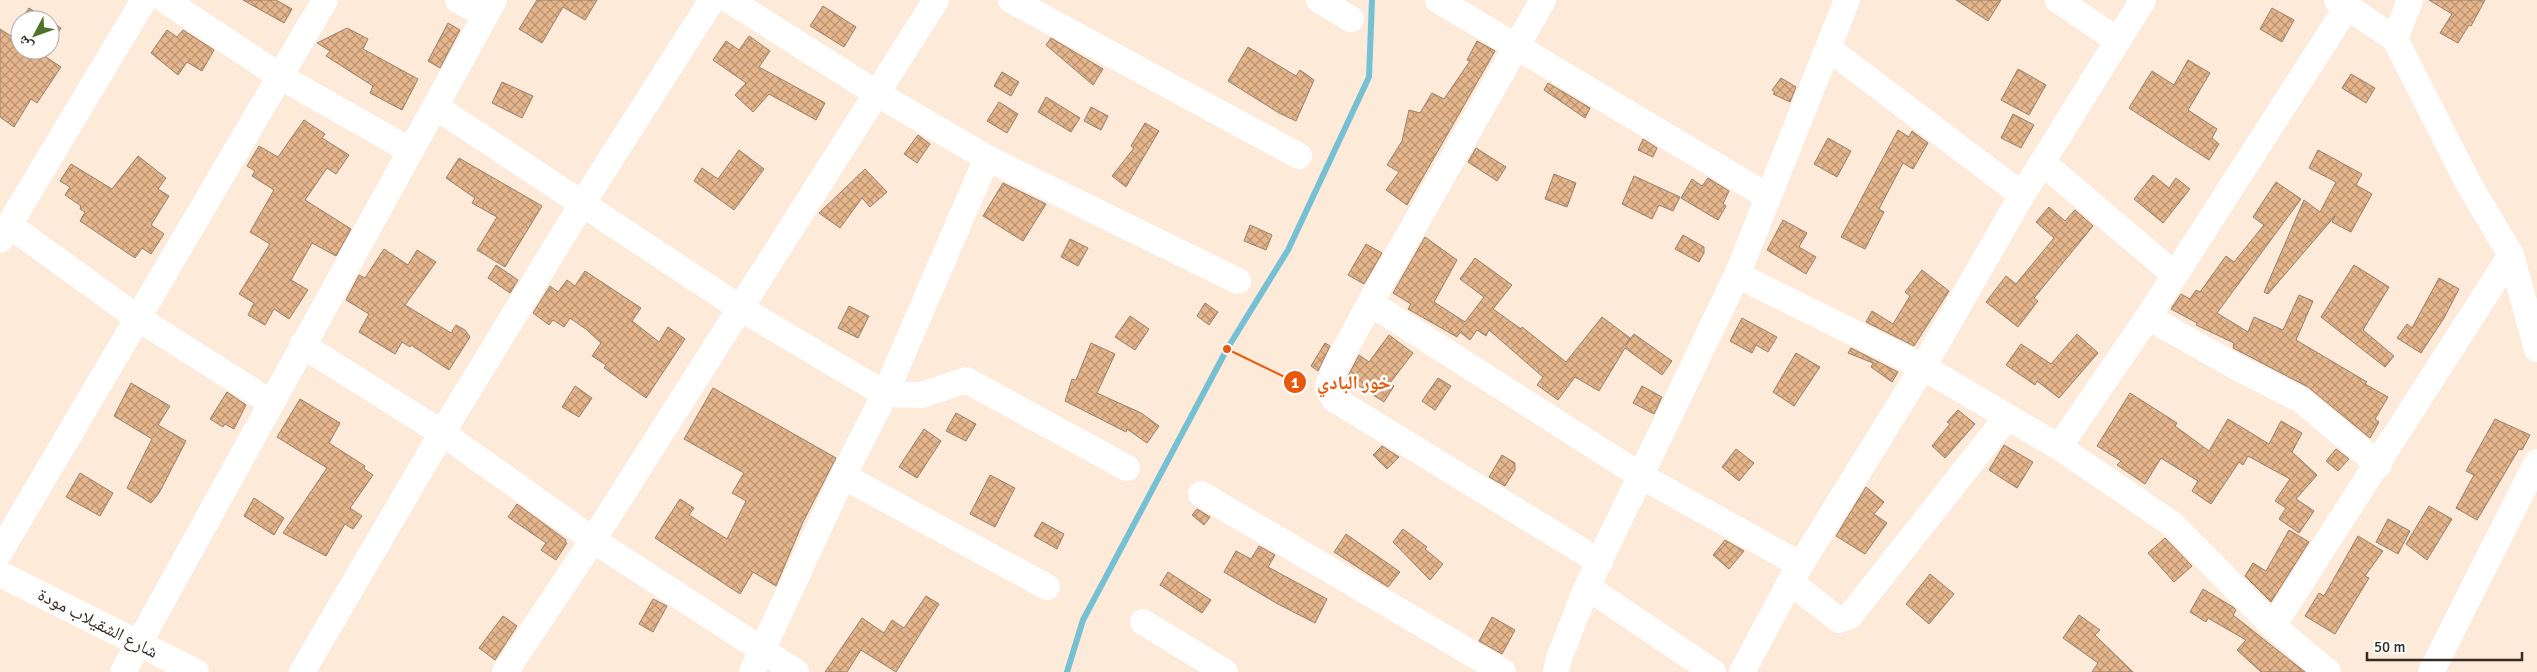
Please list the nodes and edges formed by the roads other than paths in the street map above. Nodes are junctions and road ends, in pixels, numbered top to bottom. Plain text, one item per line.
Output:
1 (144, 0) edge
2 (166, 0) edge
3 (325, 0) edge
4 (458, 0) edge
5 (712, 0) edge
6 (729, 0) edge
7 (936, 0) edge
8 (1011, 0) edge
9 (1319, 0) edge
10 (1438, 0) edge
11 (1543, 0) edge
12 (1848, 0) edge
13 (2058, 0) edge
14 (2143, 0) edge
15 (2410, 0) edge
16 (2342, 4) edge
17 (489, 8) edge
18 (1351, 19) dead end
19 (2395, 39) junction
20 (2117, 40) junction
21 (1515, 48) junction
22 (1829, 49) junction
23 (281, 76) junction
24 (876, 93) junction
25 (436, 107) junction
26 (411, 151) junction
27 (1299, 156) dead end
28 (987, 158) junction
29 (2043, 163) junction
30 (2022, 195) junction
31 (1767, 196) junction
32 (582, 204) junction
33 (5, 233) edge
34 (2511, 255) junction
35 (2175, 274) junction
36 (1736, 275) junction
37 (1238, 281) dead end
38 (1370, 303) junction
39 (740, 308) junction
40 (2148, 317) junction
41 (139, 319) junction
42 (302, 345) junction
43 (2537, 349) edge
44 (1923, 367) junction
45 (885, 394) junction
46 (270, 402) junction
47 (2007, 417) junction
48 (442, 433) junction
49 (2059, 447) junction
50 (2537, 462) edge
51 (2378, 465) junction
52 (1127, 468) dead end
53 (843, 476) junction
54 (1641, 476) junction
55 (1201, 494) dead end
56 (593, 540) junction
57 (0, 552) edge
58 (1600, 562) junction
59 (0, 574) edge
60 (1796, 574) junction
61 (1047, 587) dead end
62 (1587, 587) junction
63 (1143, 622) dead end
64 (2273, 626) junction
65 (138, 642) junction
66 (757, 661) edge
67 (123, 672) edge
68 (196, 672) edge
69 (302, 672) edge
70 (505, 672) edge
71 (796, 672) edge
72 (1225, 672) edge
73 (1503, 672) edge
74 (1556, 672) edge
75 (1713, 672) edge
76 (1742, 672) edge
77 (2328, 672) edge
78 (2431, 672) edge

1 - 33 street
2 - 23 street
3 - 23 street
4 - 17 street
5 - 32 street
6 - 24 street
7 - 24 street
8 - 27 street
9 - 18 street
10 - 21 street
11 - 21 street
12 - 22 street
13 - 20 street
14 - 20 street
15 - 19 street
16 - 19 street
16 - 35 street
17 - 25 street
19 - 34 street
20 - 29 street
21 - 31 street
21 - 38 street
22 - 30 street
22 - 31 street
23 - 26 street
23 - 41 street
24 - 28 street
24 - 39 street
25 - 26 street
25 - 32 street
26 - 42 street
28 - 37 street
28 - 45 street
29 - 30 street
29 - 35 street
30 - 44 street
31 - 36 street
32 - 39 street
32 - 48 street
33 - 41 street
34 - 43 street
34 - 51 street
35 - 40 street
36 - 44 street
36 - 54 street
38 - 54 street
38 - 58 street
39 - 45 street
39 - 56 street
40 - 49 street
40 - 51 street
41 - 46 street
41 - 57 street
42 - 46 street
42 - 48 street
44 - 47 street
44 - 60 street
45 - 52 street
45 - 53 street
46 - 65 street
47 - 49 street
47 - 60 street
48 - 56 street
48 - 69 street
49 - 64 street
50 - 78 street
51 - 64 street
53 - 61 street
53 - 66 street
54 - 58 street
54 - 60 street
55 - 73 street
56 - 66 street
56 - 70 street
58 - 62 street
59 - 65 street, شارع الشقيلاب مودة
60 - 76 street
62 - 74 street
62 - 75 street
63 - 72 street
64 - 77 street
65 - 67 street
65 - 68 street, شارع الشقيلاب مودة
66 - 71 street

